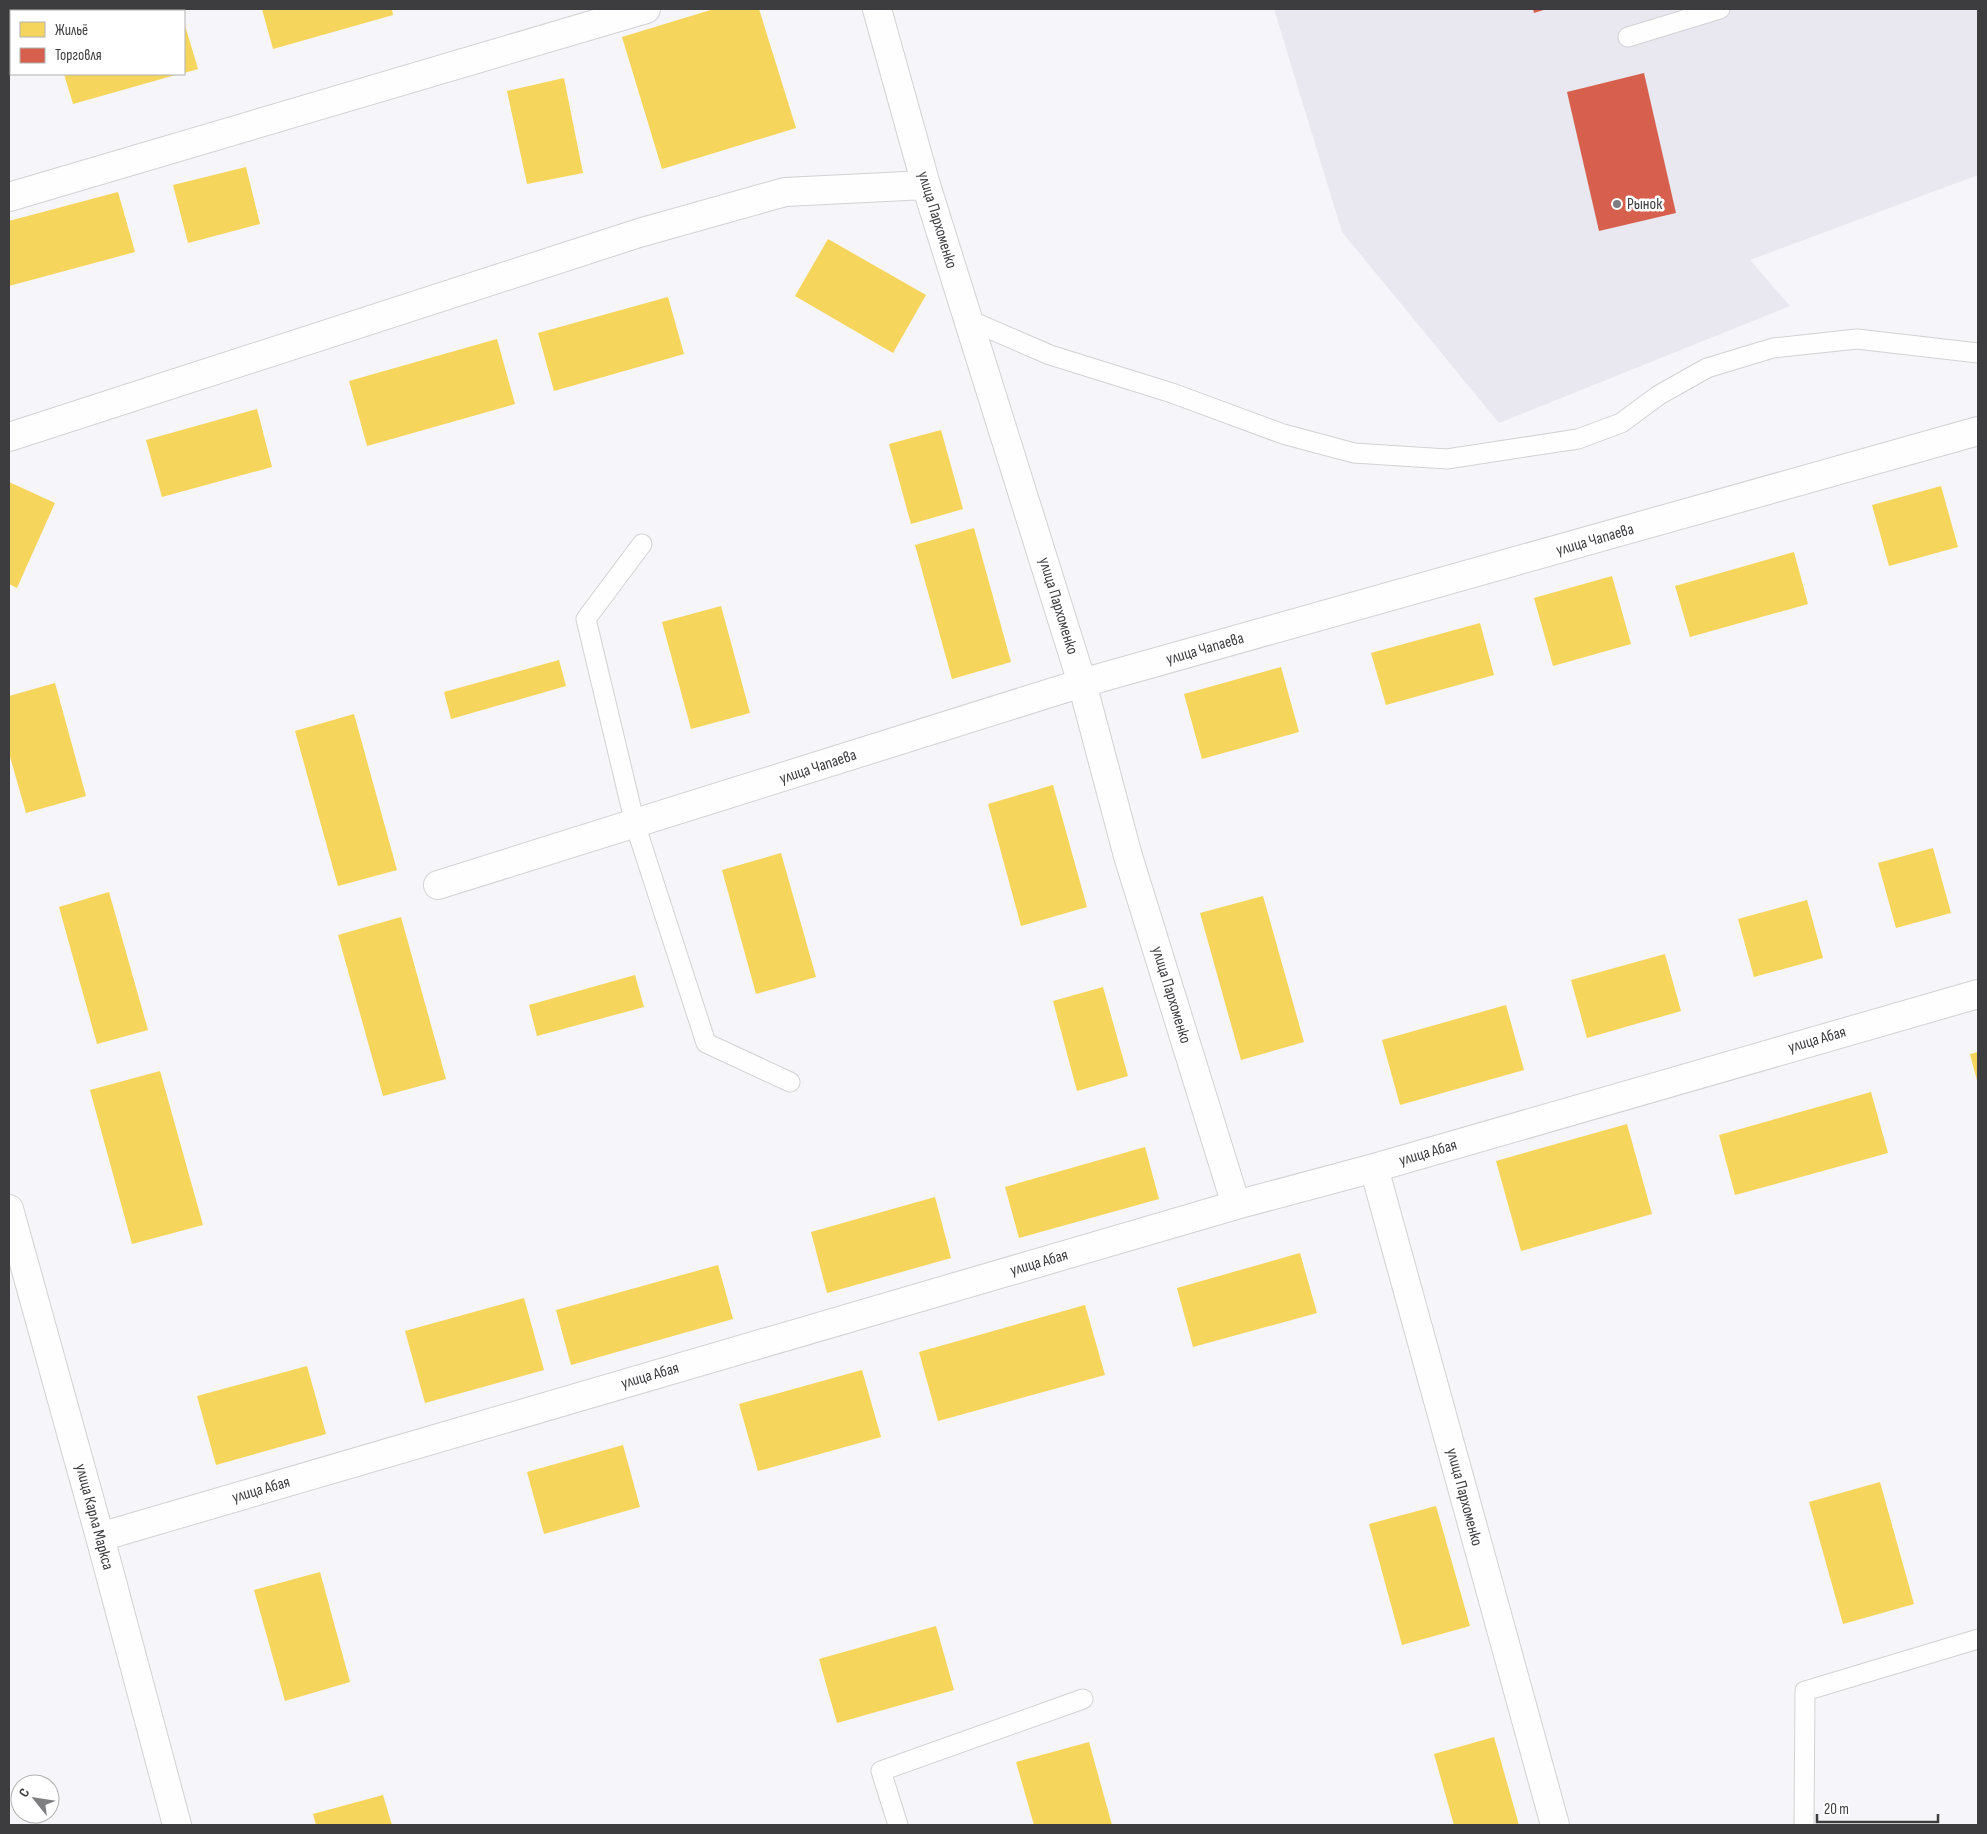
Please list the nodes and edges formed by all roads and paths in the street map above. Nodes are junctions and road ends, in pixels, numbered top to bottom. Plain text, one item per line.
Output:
1 (646, 9) edge
2 (877, 9) edge
3 (1720, 9) edge
4 (1628, 37) dead end
5 (926, 185) junction
6 (9, 197) edge
7 (969, 320) junction
8 (1978, 353) edge
9 (1978, 431) edge
10 (9, 437) edge
11 (642, 544) dead end
12 (1082, 683) junction
13 (635, 824) junction
14 (438, 885) dead end
15 (1978, 994) edge
16 (790, 1082) dead end
17 (1374, 1168) junction
18 (1236, 1205) junction
19 (9, 1209) edge
20 (100, 1537) junction
21 (1978, 1638) edge
22 (1084, 1699) dead end
23 (177, 1825) edge
24 (898, 1825) edge
25 (1555, 1825) edge
26 (1804, 1825) edge

1 - 6 street
2 - 5 street, улица Пархоменко
3 - 4 lane
5 - 7 street, улица Пархоменко
5 - 10 street
7 - 8 lane
7 - 12 street, улица Пархоменко
9 - 12 street, улица Чапаева
11 - 13 lane
12 - 13 street, улица Чапаева
12 - 18 street, улица Пархоменко
13 - 14 street, улица Чапаева
13 - 16 lane
15 - 17 street, улица Абая
17 - 18 street, улица Абая
17 - 25 street, улица Пархоменко
18 - 20 street, улица Абая
19 - 20 street, улица Карла Маркса
20 - 23 street, улица Карла Маркса
21 - 26 lane
22 - 24 lane

